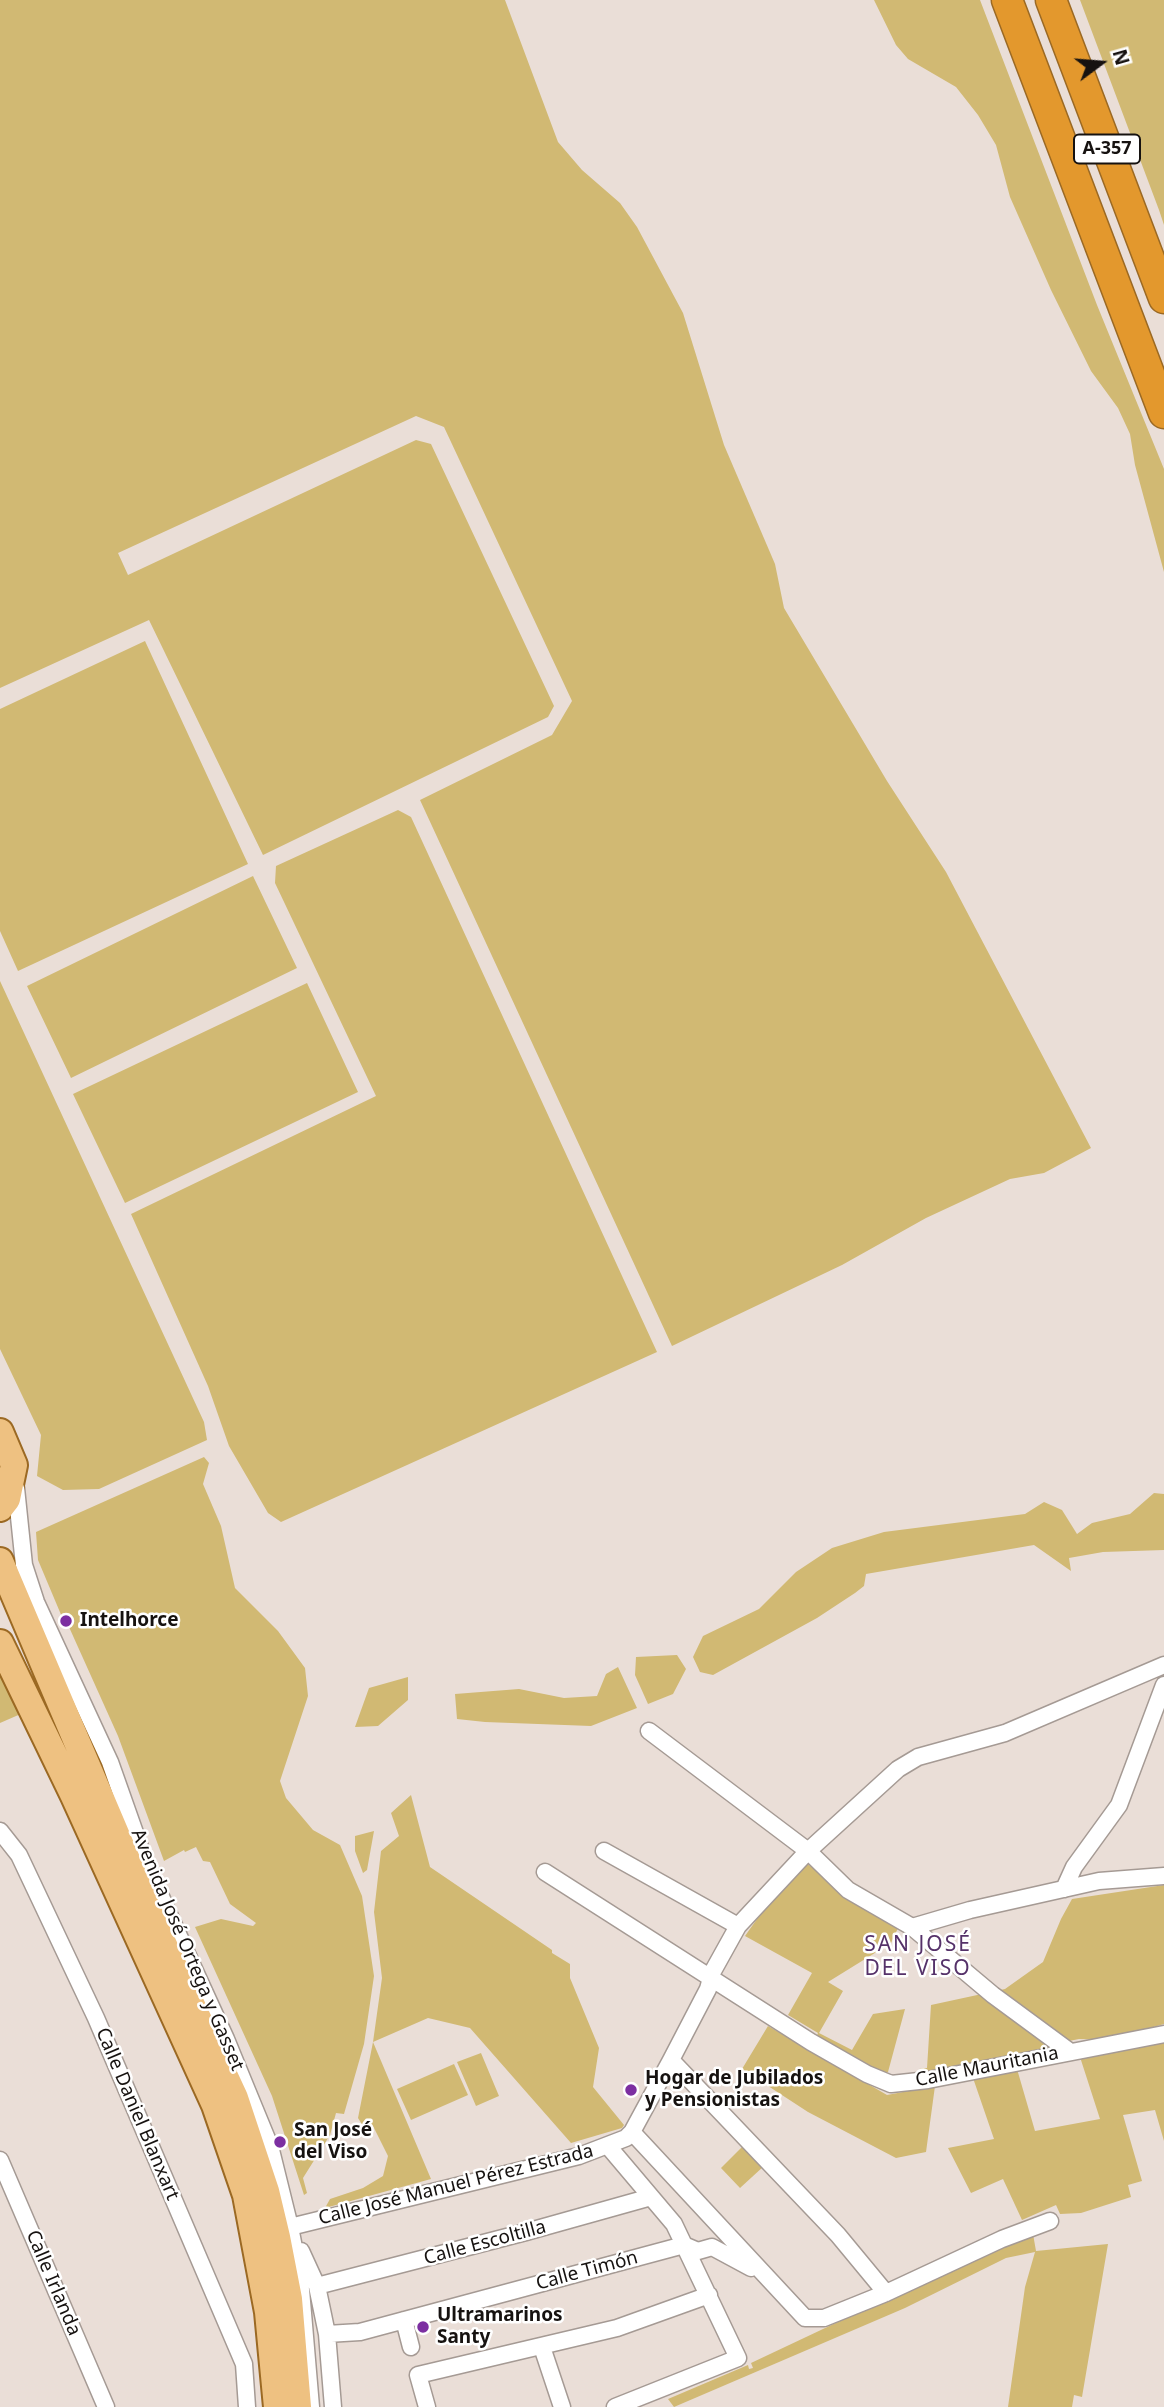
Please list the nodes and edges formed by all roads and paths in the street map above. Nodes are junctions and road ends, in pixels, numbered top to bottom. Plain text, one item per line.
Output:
1 (1001, 0) edge
2 (1007, 0) edge
3 (1051, 0) edge
4 (1043, 93) junction
5 (1164, 298) edge
6 (1164, 413) edge
7 (0, 1432) edge
8 (14, 1465) junction
9 (0, 1508) edge
10 (0, 1561) edge
11 (0, 1643) edge
12 (1164, 1665) edge
13 (1164, 1685) edge
14 (649, 1731) dead end
15 (0, 1831) edge
16 (604, 1851) dead end
17 (808, 1851) junction
18 (545, 1872) dead end
19 (1164, 1876) edge
20 (1064, 1889) junction
21 (738, 1926) junction
22 (912, 1927) junction
23 (710, 1979) junction
24 (1164, 2034) edge
25 (1069, 2051) junction
26 (671, 2060) junction
27 (632, 2132) junction
28 (608, 2146) junction
29 (0, 2160) edge
30 (651, 2197) junction
31 (714, 2221) junction
32 (1050, 2221) dead end
33 (290, 2227) junction
34 (684, 2245) junction
35 (712, 2248) junction
36 (762, 2274) junction
37 (317, 2286) junction
38 (886, 2293) junction
39 (709, 2295) junction
40 (404, 2320) junction
41 (327, 2334) junction
42 (411, 2347) dead end
43 (542, 2347) junction
44 (106, 2407) edge
45 (247, 2407) edge
46 (277, 2407) edge
47 (298, 2407) edge
48 (311, 2407) edge
49 (333, 2407) edge
50 (427, 2407) edge
51 (562, 2407) edge
52 (615, 2407) edge

1 - 4 highway
2 - 4 highway, A-357
3 - 5 highway, A-357
4 - 6 highway, A-357
7 - 8 main road
8 - 9 main road
8 - 33 street, Avenida José Ortega y Gasset
10 - 47 main road, Avenida José Ortega y Gasset
11 - 46 main road, Avenida José Ortega y Gasset
12 - 17 street
13 - 20 street
14 - 17 street
15 - 45 street, Calle Daniel Blanxart
16 - 21 street
17 - 21 street
17 - 22 street
18 - 23 street, Calle Mauritania
19 - 20 street
20 - 22 street
21 - 23 street
22 - 25 street
23 - 25 street, Calle Mauritania
23 - 26 street
24 - 25 street, Calle Mauritania
26 - 27 street
26 - 38 street
27 - 28 street, Calle José Manuel Pérez Estrada
27 - 31 street
28 - 30 street
28 - 33 street, Calle José Manuel Pérez Estrada
29 - 44 street, Calle Irlanda
30 - 34 street
30 - 37 street, Calle Escoltilla
31 - 35 street
31 - 36 street
32 - 38 street
33 - 37 street
33 - 48 street, Avenida José Ortega y Gasset
34 - 35 street
34 - 39 street
34 - 40 street, Calle Timón
35 - 36 street
36 - 38 street
37 - 41 street
39 - 43 street
39 - 52 street
40 - 41 street, Calle Timón
40 - 42 street
41 - 49 street
43 - 50 street
43 - 51 street

